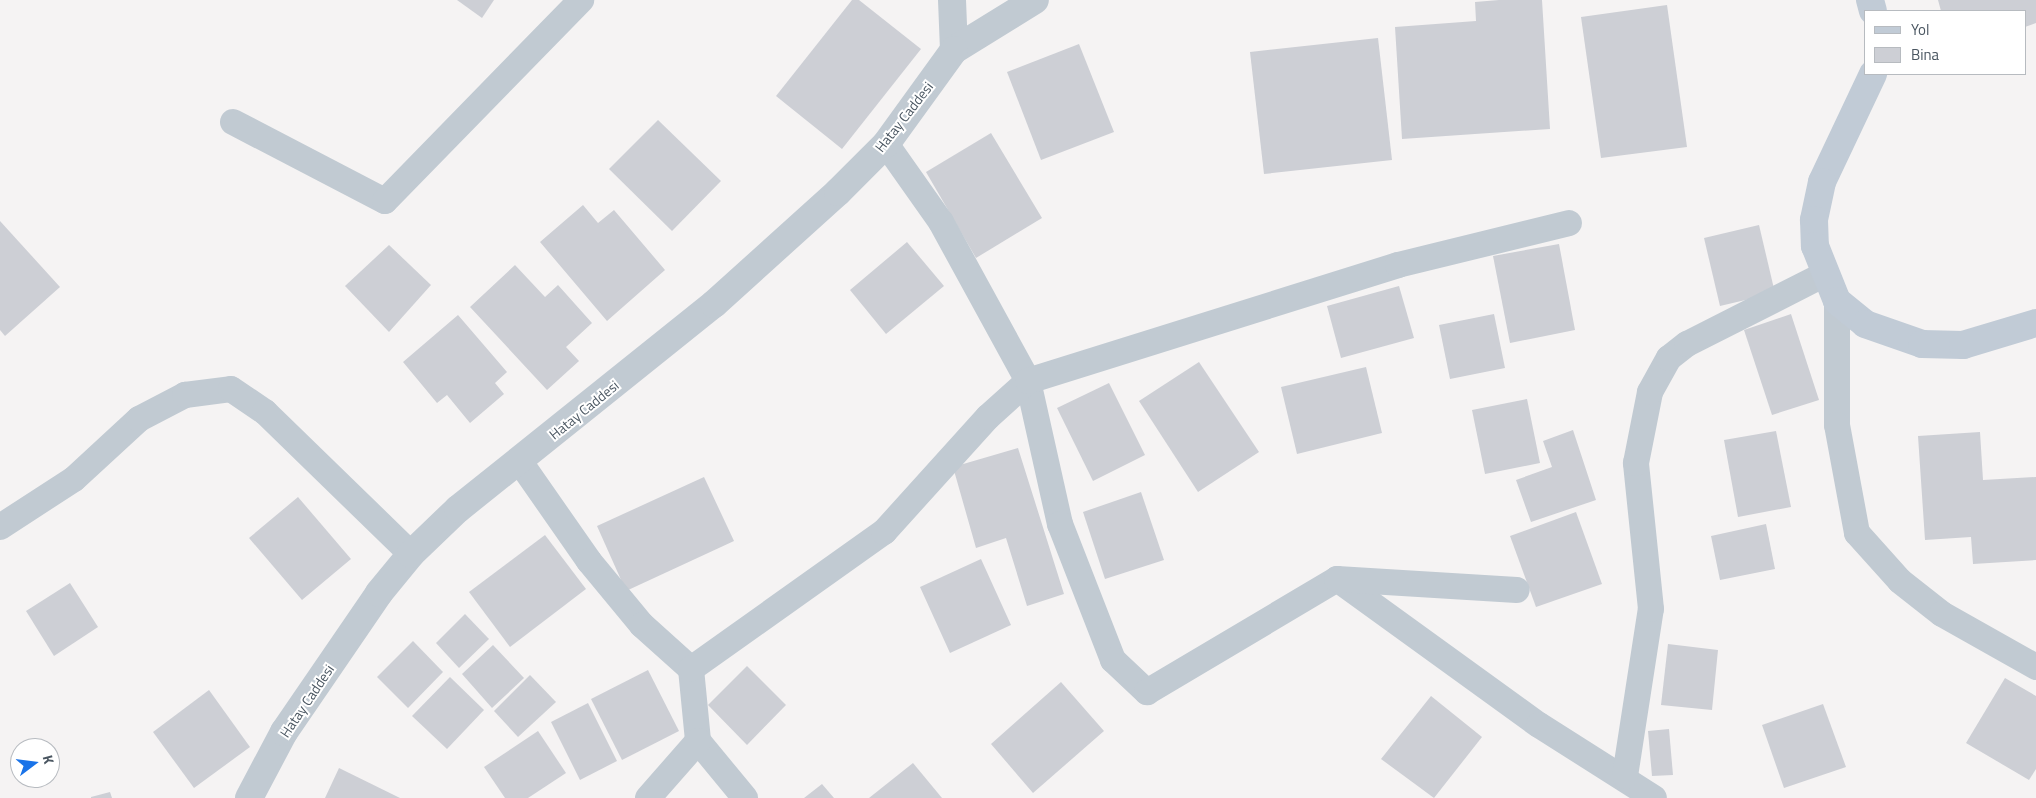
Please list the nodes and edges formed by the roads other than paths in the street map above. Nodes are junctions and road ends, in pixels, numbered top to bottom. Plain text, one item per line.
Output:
1 (581, 0) edge
2 (952, 0) edge
3 (1035, 0) edge
4 (954, 50) junction
5 (1873, 75) edge
6 (233, 122) dead end
7 (886, 144) junction
8 (1569, 223) dead end
9 (1823, 275) junction
10 (1837, 301) junction
11 (2036, 323) edge
12 (1028, 381) junction
13 (520, 462) junction
14 (0, 527) edge
15 (411, 554) junction
16 (1337, 579) junction
17 (1517, 590) dead end
18 (2036, 667) edge
19 (691, 669) junction
20 (698, 741) junction
21 (1626, 776) junction
22 (249, 798) edge
23 (648, 798) edge
24 (745, 798) edge
25 (1654, 798) edge

1 - 6 street
2 - 4 street
3 - 4 street, Hatay Caddesi
4 - 7 street, Hatay Caddesi
5 - 9 main road
7 - 12 street
7 - 13 street, Hatay Caddesi
8 - 12 street
9 - 10 main road
9 - 21 street
10 - 11 main road
10 - 18 street
12 - 16 street
12 - 19 street
13 - 15 street, Hatay Caddesi
13 - 19 street
14 - 15 street
15 - 22 street, Hatay Caddesi
16 - 17 street
16 - 21 street
19 - 20 street
20 - 23 street
20 - 24 street
21 - 25 street

